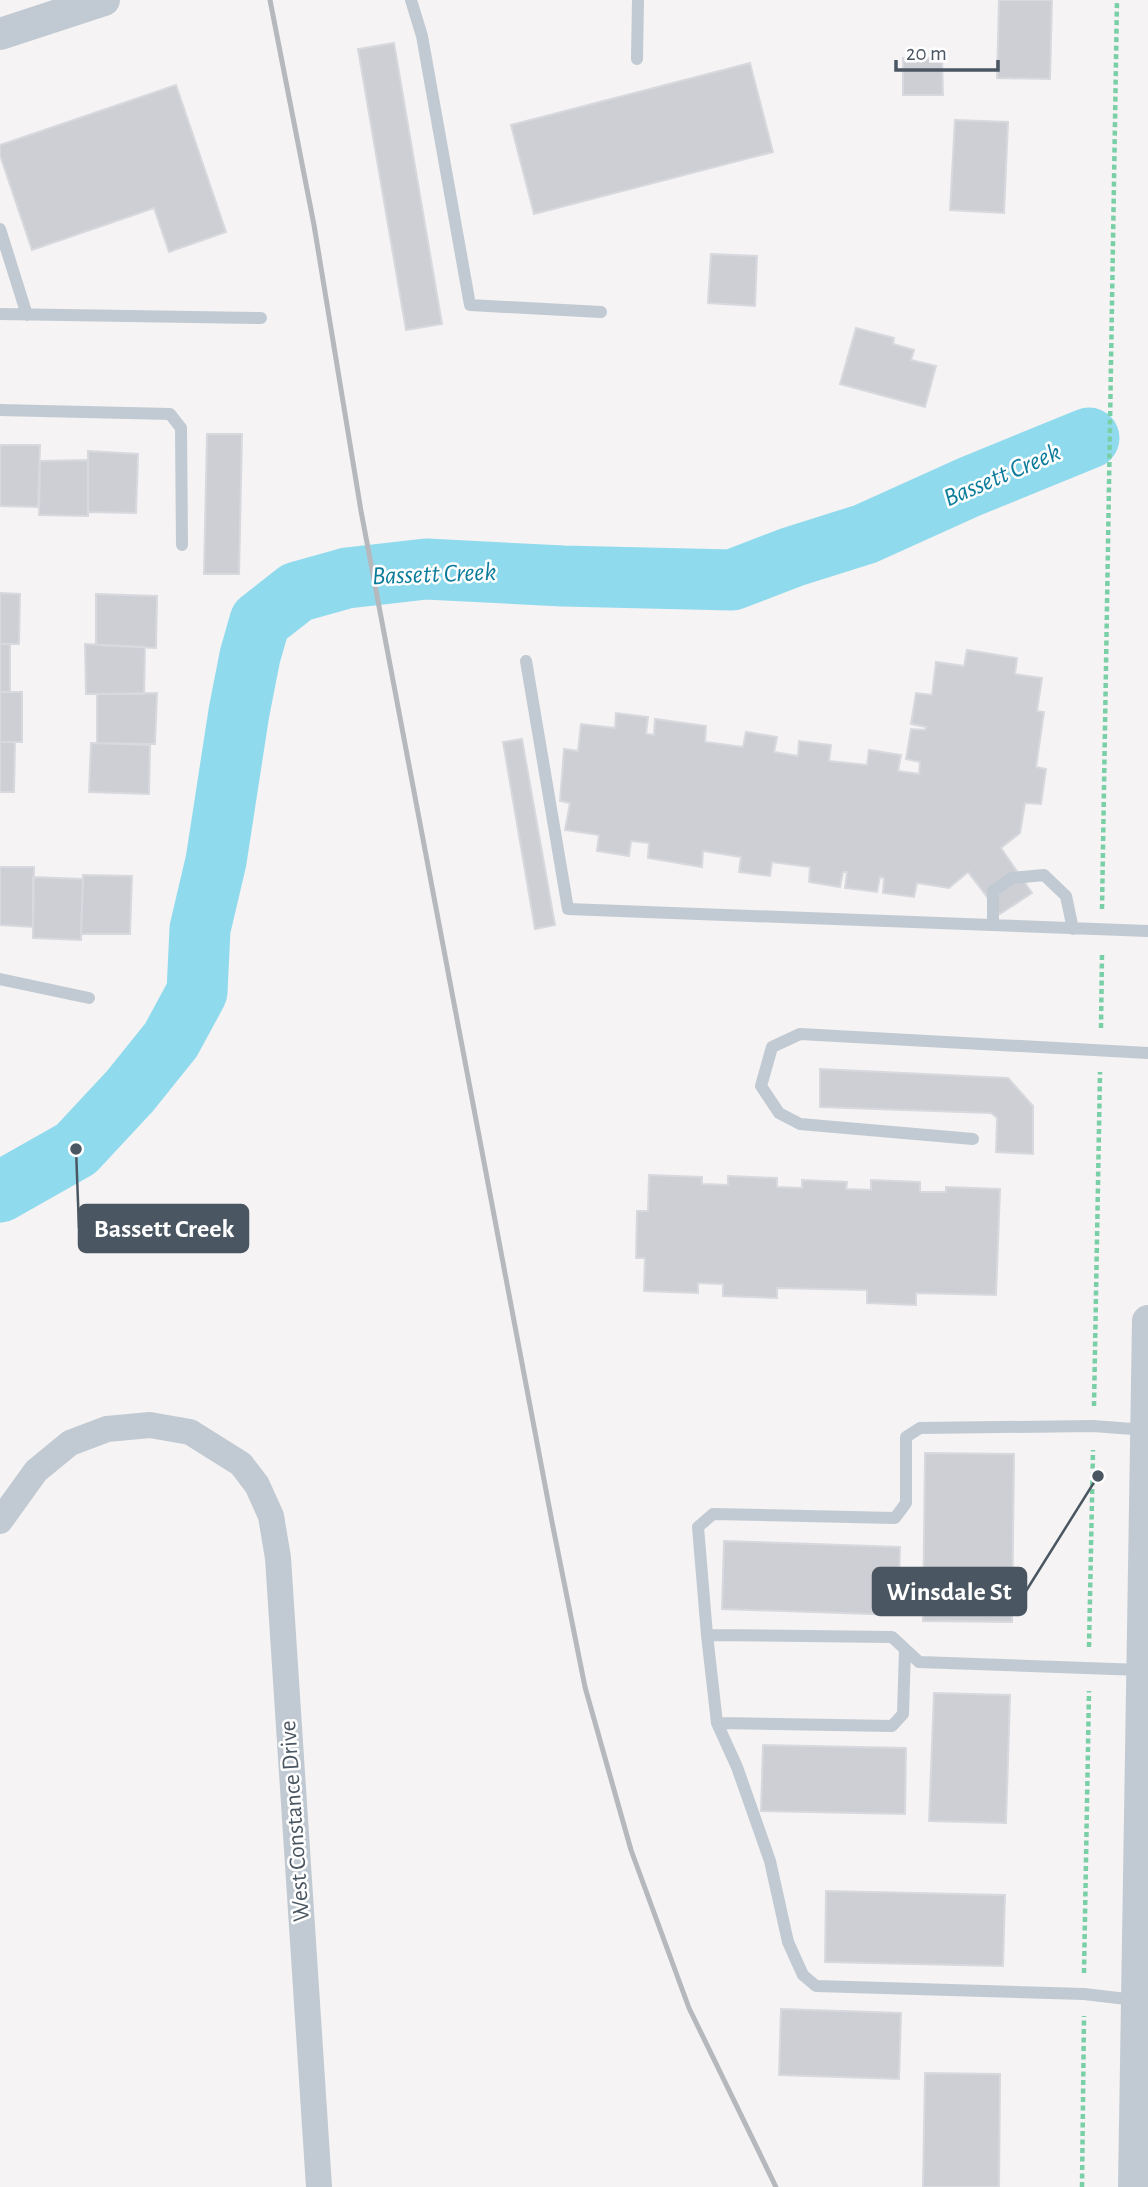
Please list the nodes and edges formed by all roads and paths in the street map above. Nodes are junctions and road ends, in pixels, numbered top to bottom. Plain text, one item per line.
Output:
1 (104, 0) edge
2 (411, 0) edge
3 (638, 0) edge
4 (1117, 0) edge
5 (0, 34) edge
6 (637, 59) dead end
7 (0, 229) edge
8 (601, 312) dead end
9 (0, 314) edge
10 (27, 315) junction
11 (261, 318) dead end
12 (0, 410) edge
13 (182, 545) dead end
14 (526, 661) dead end
15 (993, 925) junction
16 (1073, 929) junction
17 (1102, 930) junction
18 (1148, 932) edge
19 (0, 979) edge
20 (89, 998) dead end
21 (1101, 1051) junction
22 (1148, 1052) edge
23 (973, 1139) dead end
24 (1148, 1321) edge
25 (1093, 1426) junction
26 (1146, 1430) junction
27 (0, 1521) edge
28 (1146, 1550) edge
29 (707, 1635) junction
30 (905, 1650) junction
31 (1090, 1668) junction
32 (1142, 1670) junction
33 (717, 1723) junction
34 (1084, 1994) junction
35 (1137, 2000) junction
36 (1142, 2075) edge
37 (319, 2187) edge
38 (1082, 2187) edge
39 (1134, 2187) edge

1 - 5 street
2 - 8 lane
3 - 6 lane
4 - 17 path
7 - 10 lane
9 - 10 lane
10 - 11 lane
12 - 13 lane
14 - 15 lane
15 - 16 lane
15 - 16 lane
16 - 17 lane
17 - 18 lane
17 - 21 path
19 - 20 lane
21 - 22 lane
21 - 23 lane
21 - 25 path
24 - 26 street
25 - 26 lane
25 - 29 lane
25 - 31 path
26 - 28 street
27 - 37 street, West Constance Drive
28 - 32 street
29 - 30 lane
29 - 33 lane
30 - 31 lane
30 - 33 lane
31 - 32 lane
31 - 34 path
32 - 35 street
33 - 34 lane
34 - 35 lane
34 - 38 path
35 - 36 street
36 - 39 street

